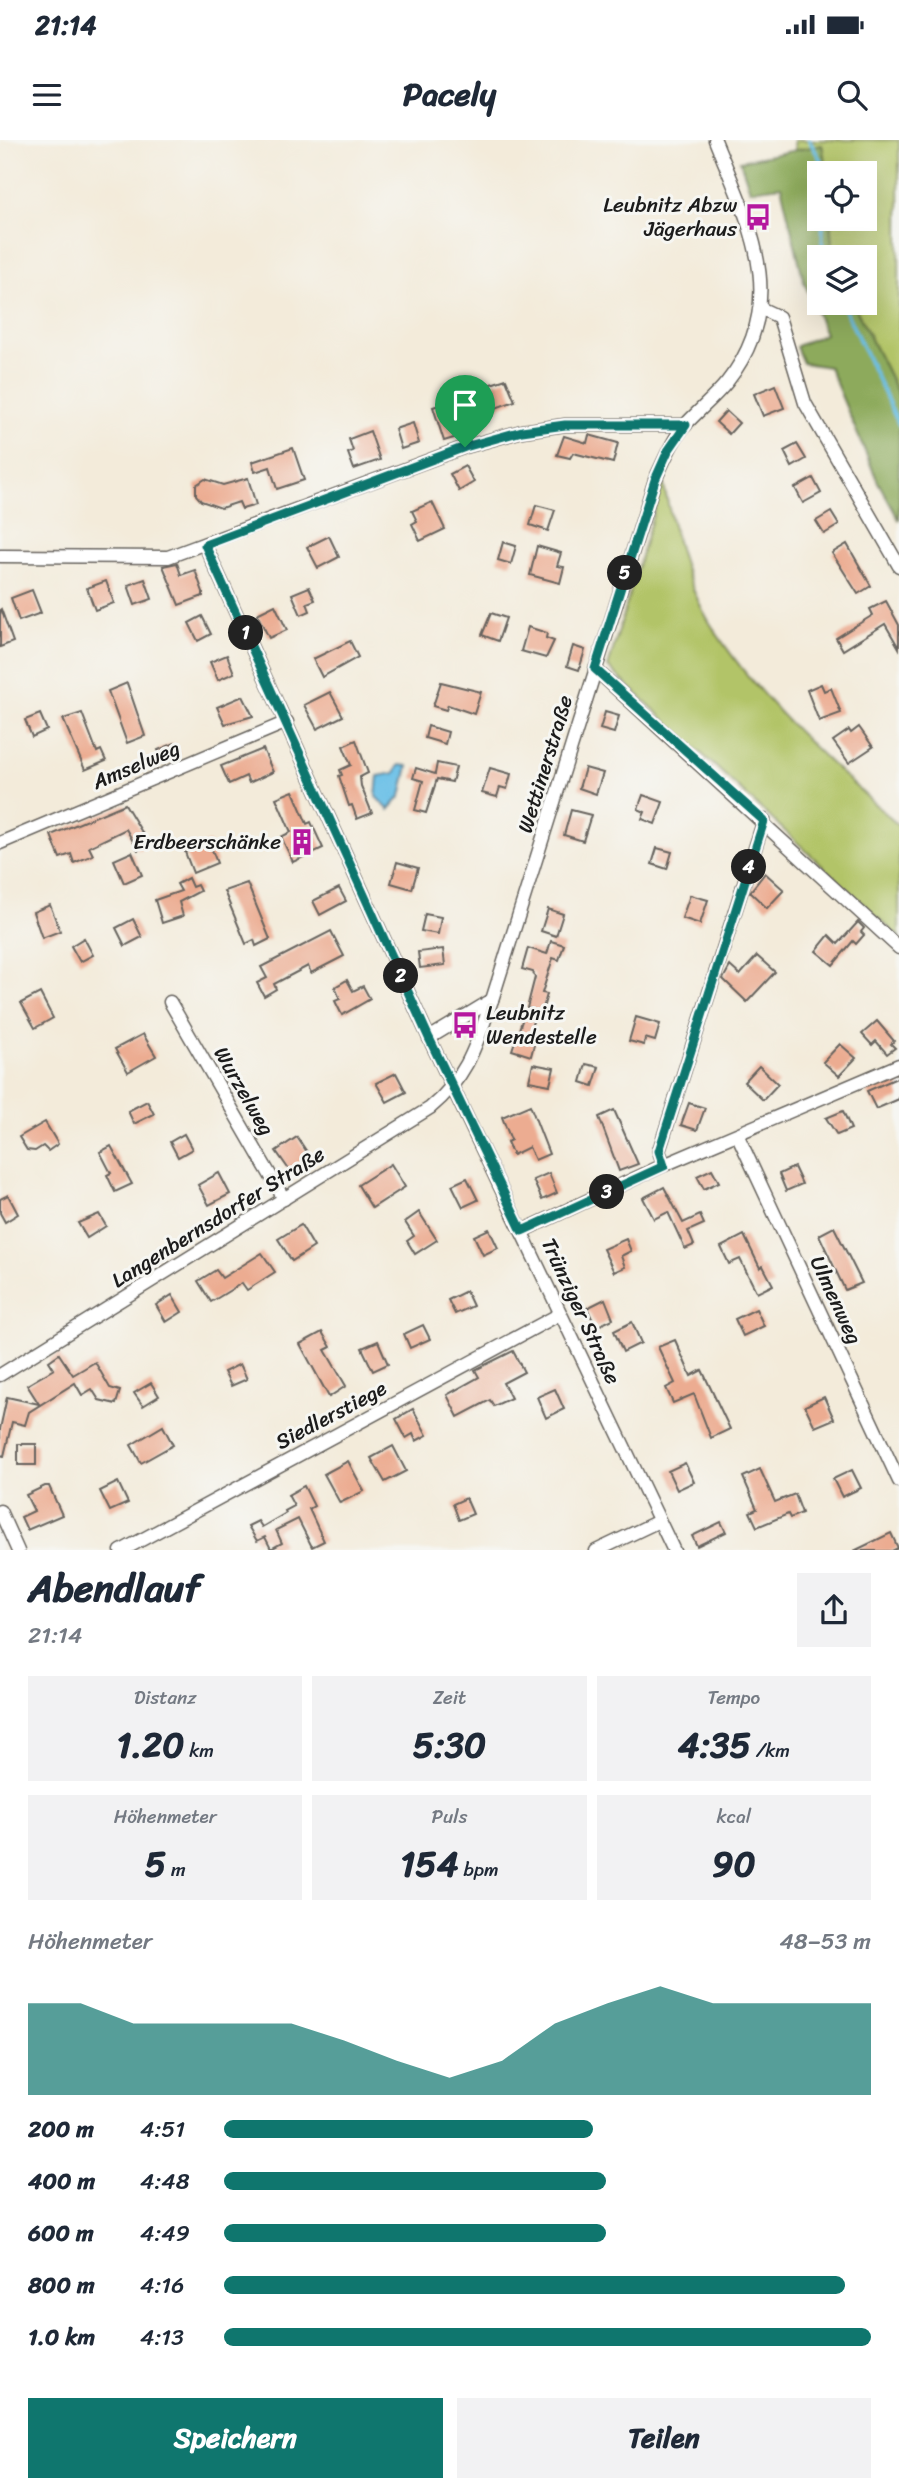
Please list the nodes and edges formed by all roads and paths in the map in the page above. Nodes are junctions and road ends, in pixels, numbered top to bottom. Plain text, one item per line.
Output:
1 (715, 140) edge
2 (760, 308) junction
3 (686, 425) junction
4 (205, 545) junction
5 (0, 556) edge
6 (899, 566) edge
7 (595, 669) junction
8 (287, 722) junction
9 (764, 821) junction
10 (0, 843) edge
11 (899, 948) edge
12 (492, 1000) junction
13 (170, 1002) dead end
14 (429, 1038) junction
15 (899, 1065) edge
16 (454, 1088) junction
17 (738, 1136) junction
18 (664, 1166) junction
19 (284, 1199) junction
20 (522, 1231) junction
21 (561, 1314) junction
22 (0, 1375) edge
23 (899, 1481) edge
24 (0, 1511) edge
25 (659, 1521) junction
26 (18, 1550) edge
27 (121, 1550) edge
28 (596, 1550) edge
29 (674, 1550) edge

1 - 2 street
2 - 3 street, Wettinerstraße
2 - 6 street
3 - 4 street
3 - 7 street, Wettinerstraße
4 - 5 street
4 - 8 street, Trünziger Straße
7 - 9 street
7 - 12 street, Wettinerstraße
8 - 10 street, Amselweg
8 - 14 street, Trünziger Straße
9 - 11 street
9 - 18 street
12 - 14 street
12 - 16 street, Wettinerstraße
13 - 19 street, Wurzelweg
14 - 16 street, Trünziger Straße
15 - 17 street
16 - 19 street, Langenbernsdorfer Straße
16 - 20 street, Trünziger Straße
17 - 18 street
17 - 23 street, Ulmenweg
18 - 20 street
19 - 22 street, Langenbernsdorfer Straße
20 - 21 street, Trünziger Straße
21 - 25 street, Trünziger Straße
21 - 27 street, Siedlerstiege
24 - 26 street
25 - 28 street
25 - 29 street, Trünziger Straße

